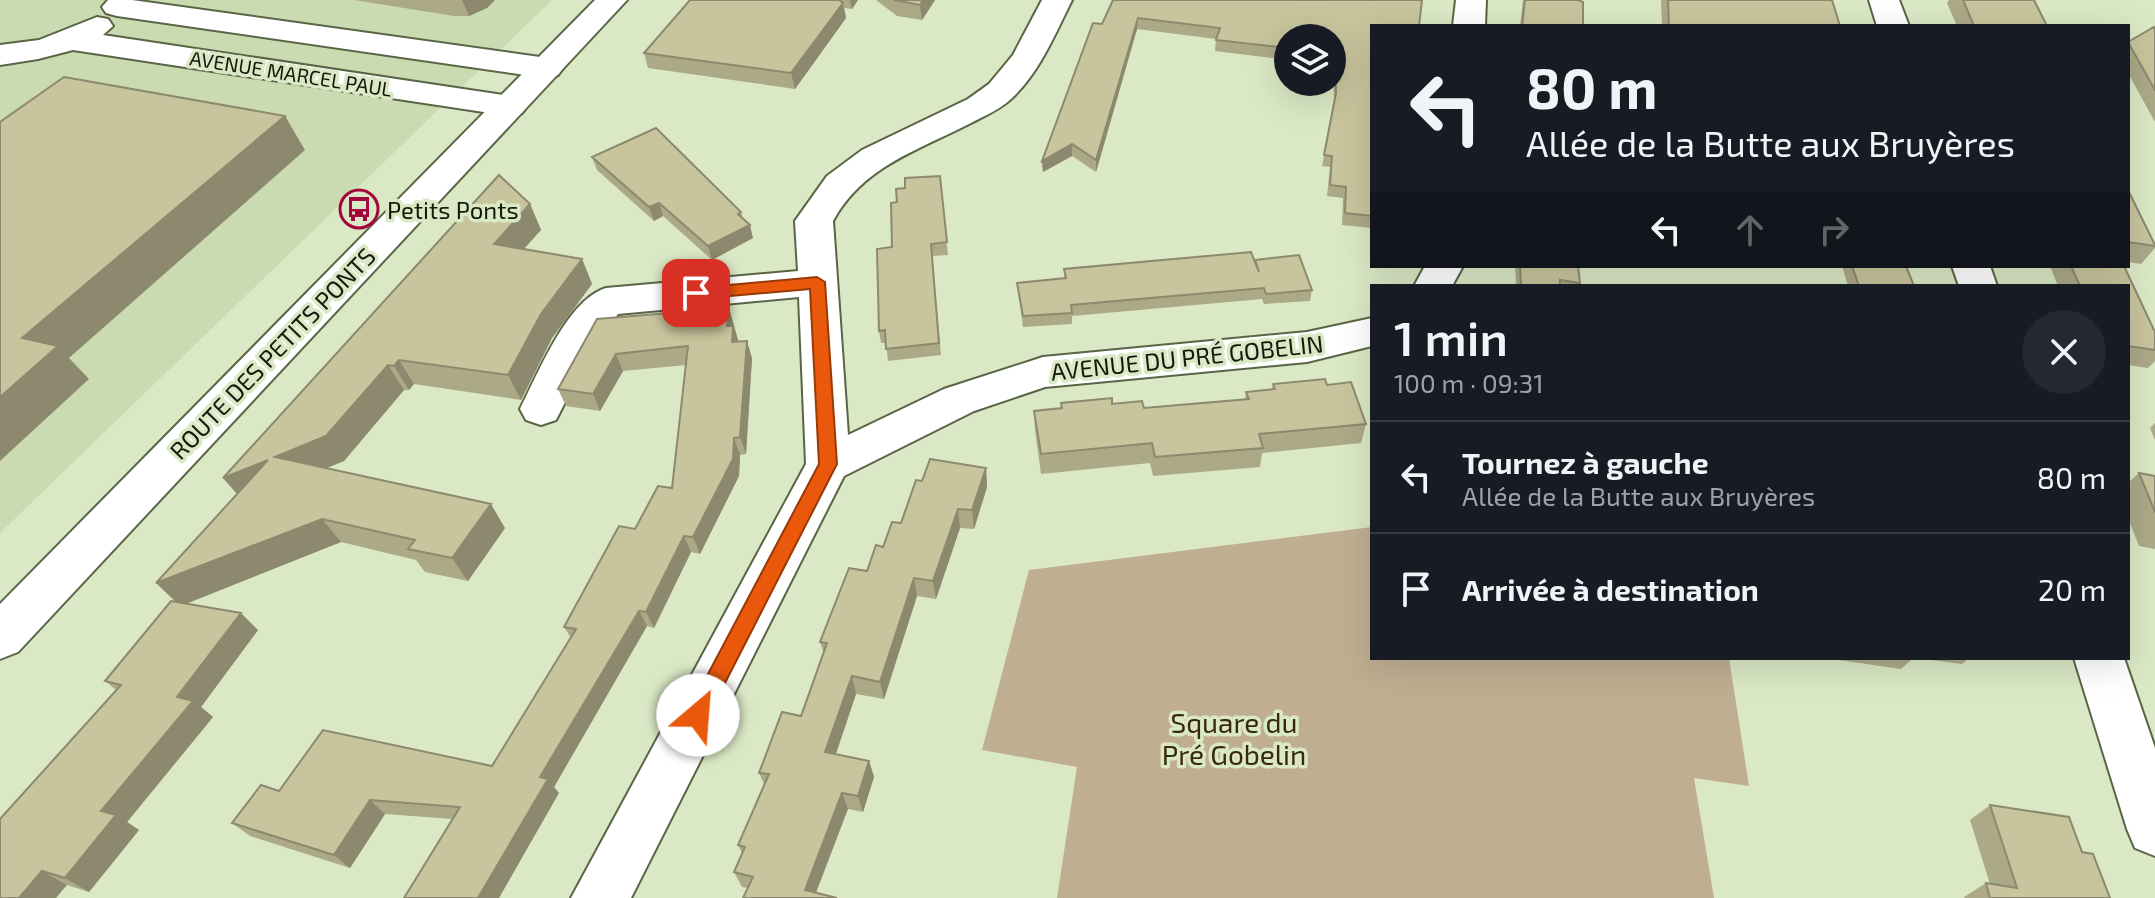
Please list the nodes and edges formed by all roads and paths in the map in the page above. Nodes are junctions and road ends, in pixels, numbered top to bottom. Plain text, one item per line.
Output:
1 (612, 0) edge
2 (1057, 0) edge
3 (1471, 0) edge
4 (1884, 0) edge
5 (117, 3) edge
6 (1469, 24) edge
7 (1892, 24) edge
8 (72, 40) junction
9 (0, 55) edge
10 (547, 68) junction
11 (510, 106) junction
12 (817, 282) junction
13 (1370, 332) edge
14 (541, 409) dead end
15 (828, 464) junction
16 (0, 637) edge
17 (2100, 660) edge
18 (2136, 718) edge
19 (2155, 829) edge
20 (600, 898) edge

1 - 10 street, ROUTE DES PETITS PONTS
2 - 12 street
3 - 6 street
4 - 7 street
5 - 8 street, AVENUE MARCEL PAUL
5 - 10 street, AVENUE MARCEL PAUL
8 - 9 street, AVENUE MARCEL PAUL
8 - 11 street, AVENUE MARCEL PAUL
10 - 11 street, ROUTE DES PETITS PONTS
11 - 16 street, ROUTE DES PETITS PONTS
12 - 14 street
12 - 15 street
13 - 15 street, AVENUE DU PRÉ GOBELIN
15 - 20 street
17 - 18 street
18 - 19 street

